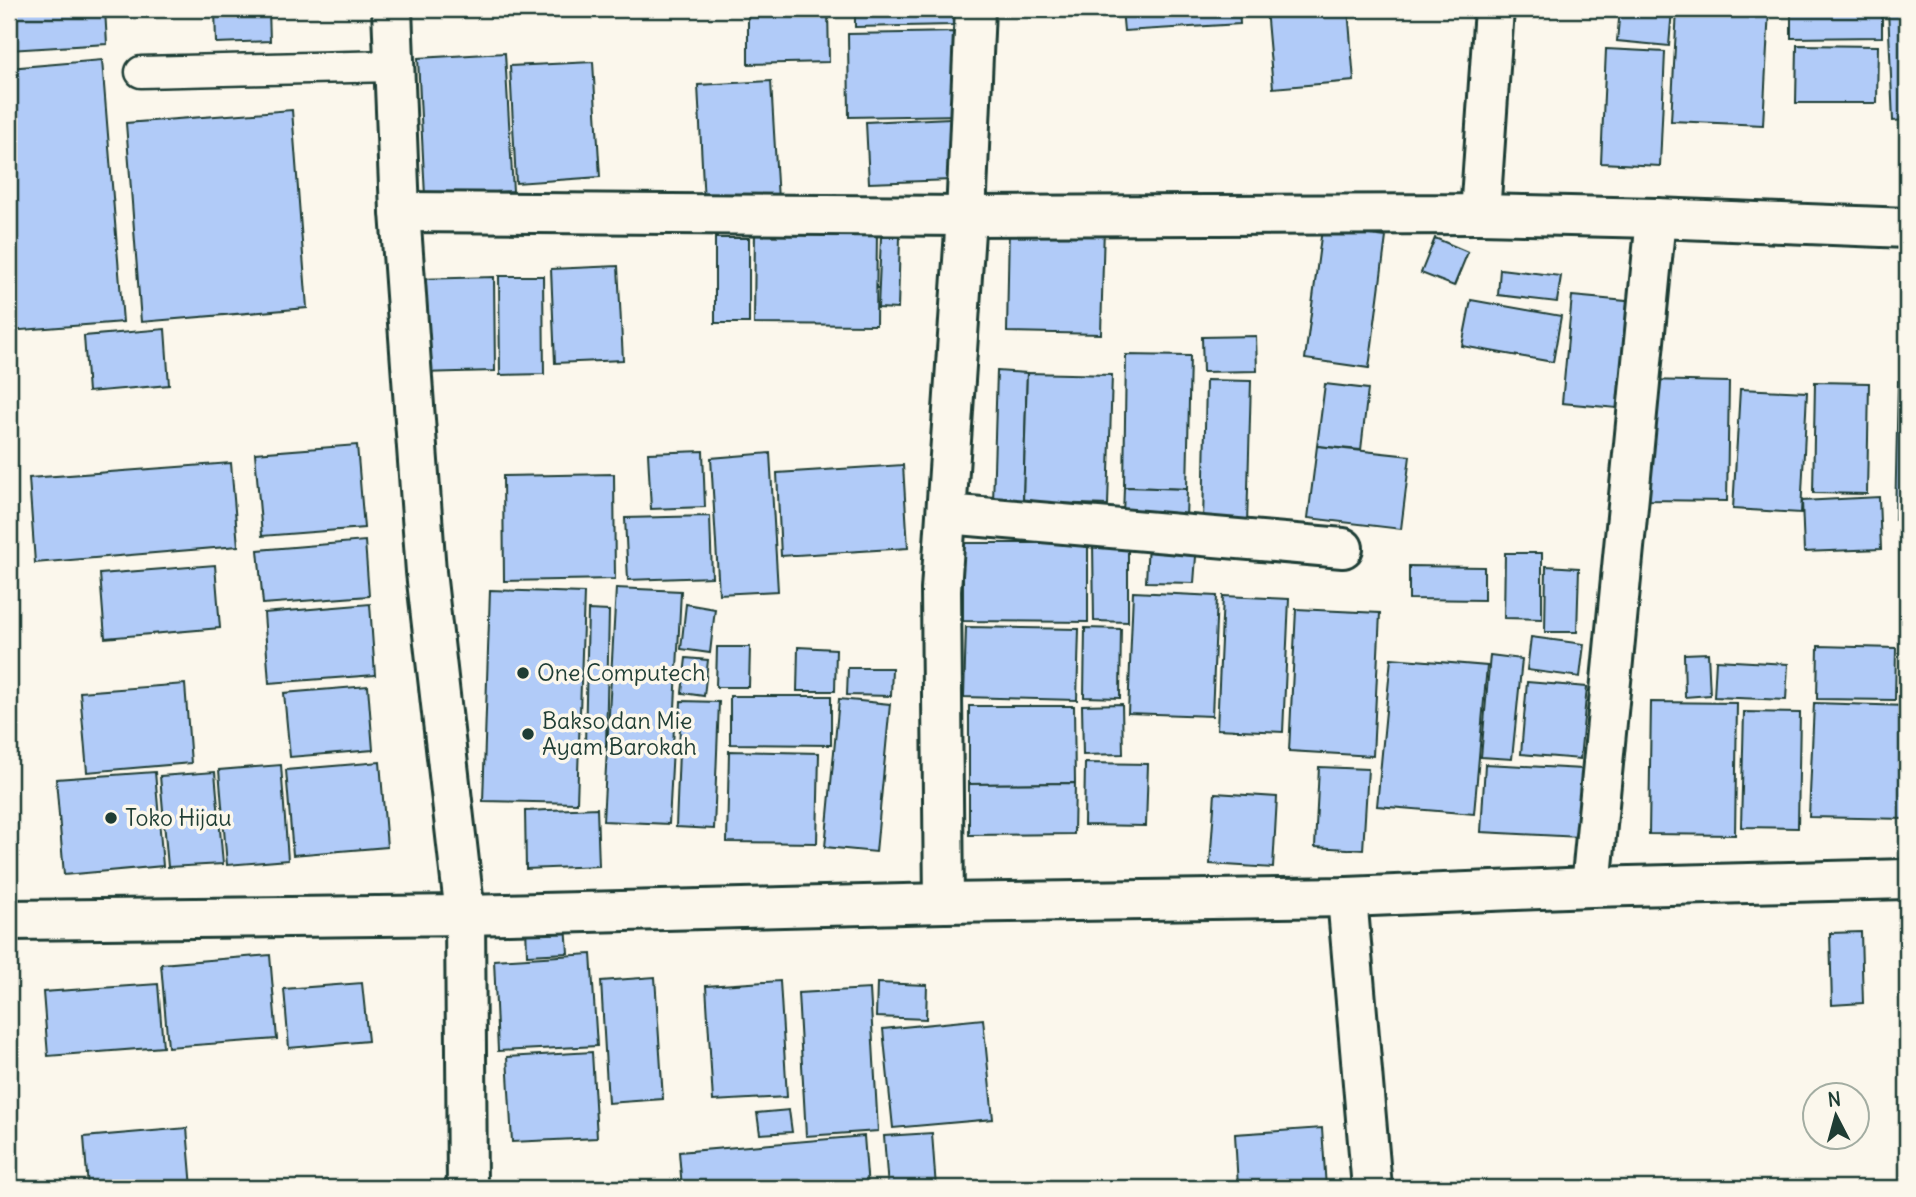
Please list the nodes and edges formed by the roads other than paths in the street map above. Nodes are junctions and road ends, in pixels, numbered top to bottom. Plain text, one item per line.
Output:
1 (392, 9) edge
2 (975, 9) edge
3 (1494, 9) edge
4 (393, 66) junction
5 (141, 72) dead end
6 (400, 212) junction
7 (1480, 214) junction
8 (966, 216) junction
9 (1656, 218) junction
10 (1907, 228) edge
11 (947, 514) junction
12 (1343, 548) dead end
13 (1907, 879) edge
14 (1591, 887) junction
15 (1347, 897) junction
16 (944, 903) junction
17 (465, 915) junction
18 (9, 920) edge
19 (467, 1188) edge
20 (1372, 1188) edge

1 - 4 street
2 - 8 street
3 - 7 street
4 - 5 lane
4 - 6 street
6 - 8 street
6 - 17 street
7 - 8 street
7 - 9 street
8 - 11 street
9 - 10 street
9 - 14 street
11 - 12 street
11 - 16 street
13 - 14 street
14 - 15 street
15 - 16 street
15 - 20 street
16 - 17 street
17 - 18 street
17 - 19 street

